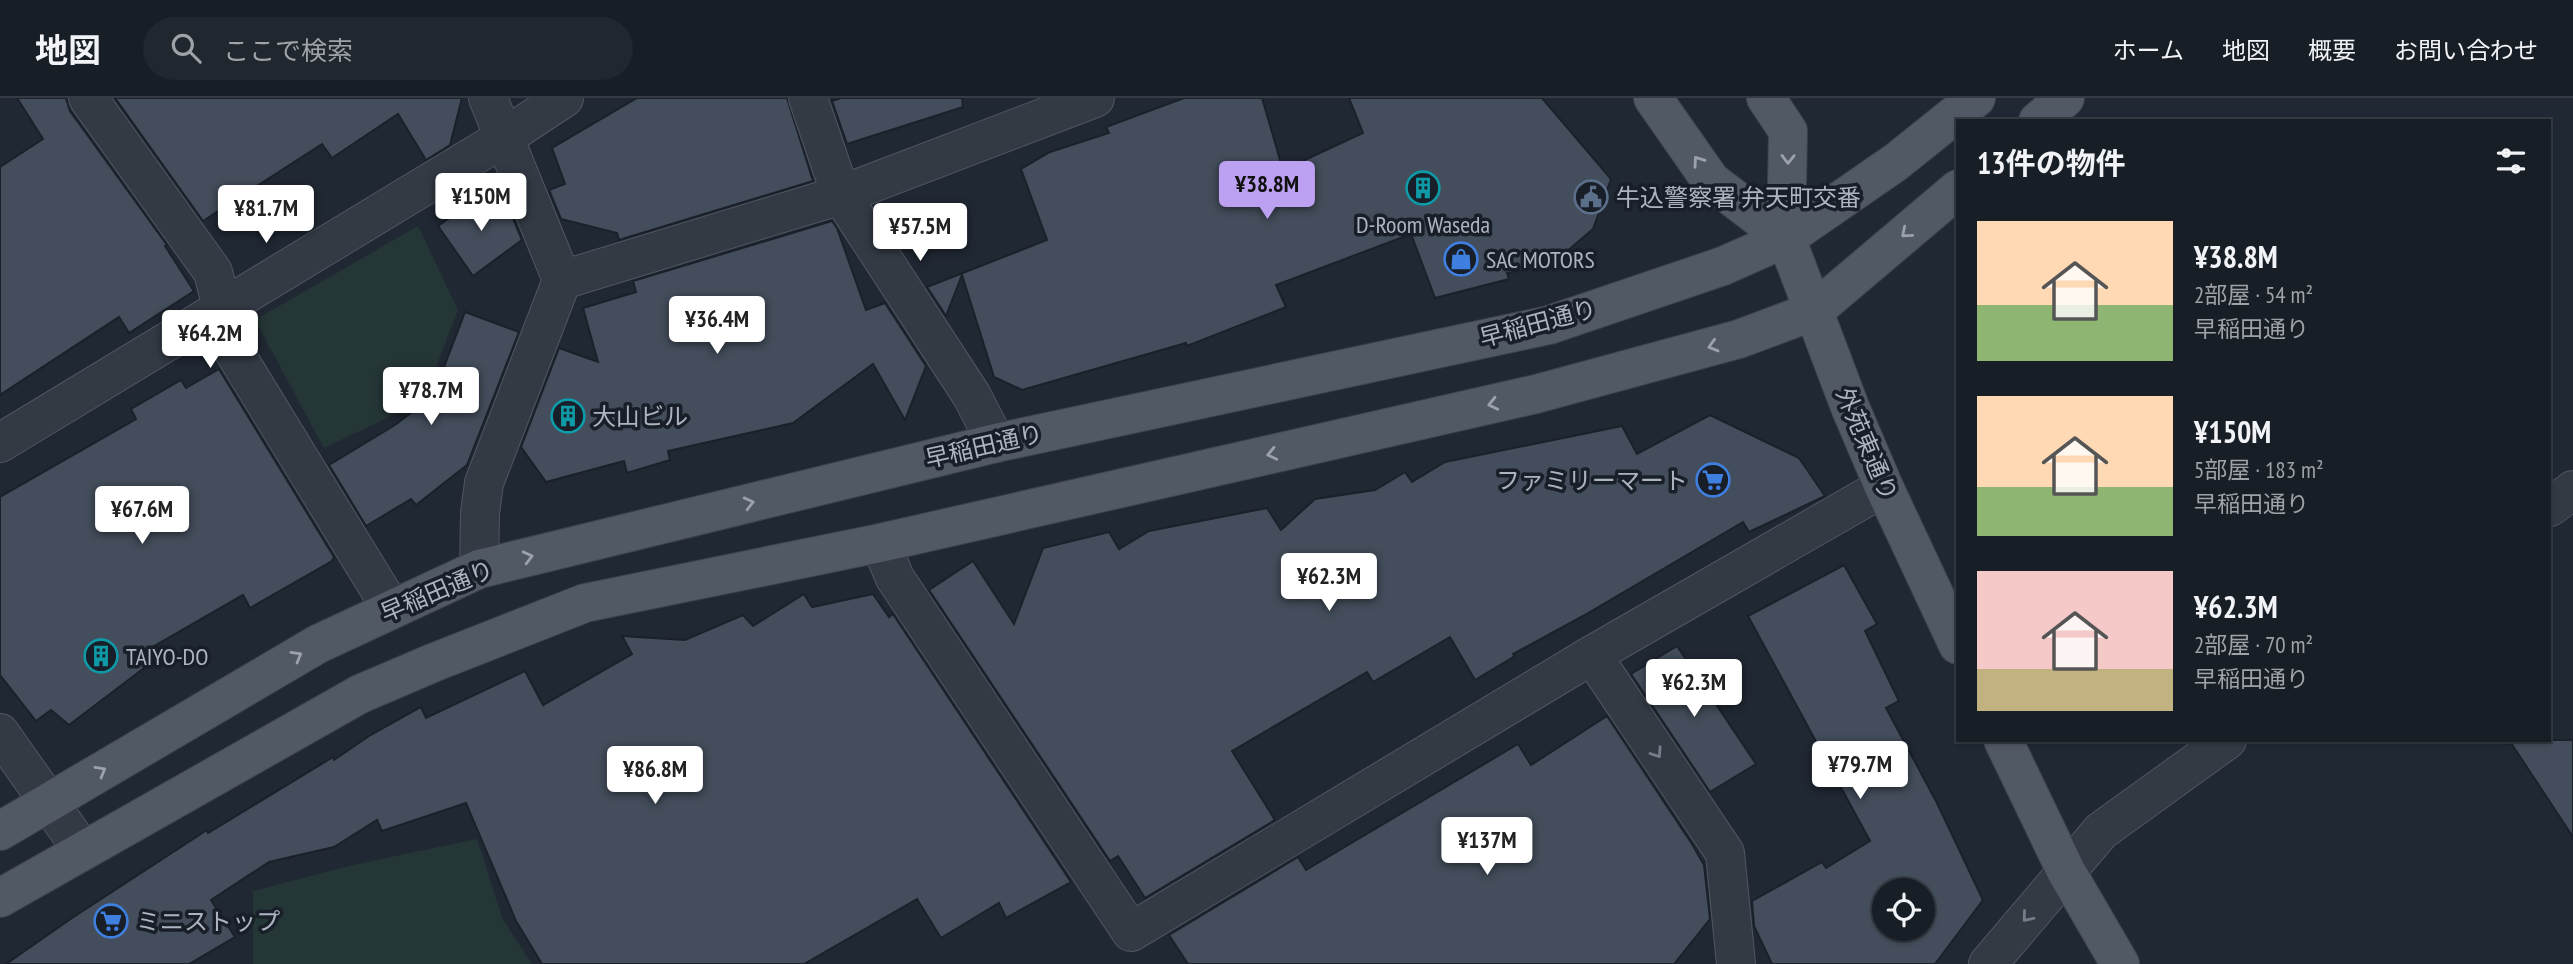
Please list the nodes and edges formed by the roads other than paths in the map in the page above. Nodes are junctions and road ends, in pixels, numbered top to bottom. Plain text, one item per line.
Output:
1 (88, 98) edge
2 (488, 98) edge
3 (564, 98) edge
4 (808, 98) edge
5 (1095, 98) edge
6 (1653, 98) edge
7 (1766, 98) edge
8 (1976, 98) edge
9 (2065, 98) edge
10 (2040, 119) edge
11 (505, 137) junction
12 (1956, 190) edge
13 (841, 195) junction
14 (1786, 238) junction
15 (562, 280) junction
16 (222, 307) junction
17 (1814, 311) junction
18 (0, 443) edge
19 (996, 443) junction
20 (1884, 487) junction
21 (2573, 490) edge
22 (2551, 506) edge
23 (880, 543) junction
24 (479, 569) junction
25 (391, 608) junction
26 (1956, 642) edge
27 (1592, 656) junction
28 (0, 733) edge
29 (2004, 742) edge
30 (2224, 742) edge
31 (49, 801) junction
32 (0, 831) edge
33 (83, 851) junction
34 (2066, 871) junction
35 (0, 898) edge
36 (1736, 964) edge
37 (1989, 964) edge
38 (2120, 964) edge

1 - 16 street
2 - 11 street
3 - 11 street
4 - 13 street
5 - 13 street
14 -> 6 main road
7 -> 14 main road, 外苑東通り
8 - 14 main road, 早稲田通り
9 - 10 main road
11 - 15 street
11 - 16 street
12 -> 17 main road
13 - 15 street
13 - 19 street
14 - 17 main road, 外苑東通り
14 - 19 main road, 早稲田通り
15 - 24 street
16 - 18 street
16 - 25 street
17 - 20 main road, 外苑東通り
17 -> 23 main road
24 -> 19 main road, 早稲田通り
20 - 26 main road, 外苑東通り
20 - 27 street
21 - 22 street
23 - 27 street
23 - 33 main road
24 - 25 main road, 早稲田通り
31 -> 25 main road, 早稲田通り
27 -> 36 street
28 - 31 street
29 - 34 main road
30 - 34 street
31 - 32 main road, 早稲田通り
31 - 33 street
33 - 35 main road
34 -> 37 street
34 - 38 main road

